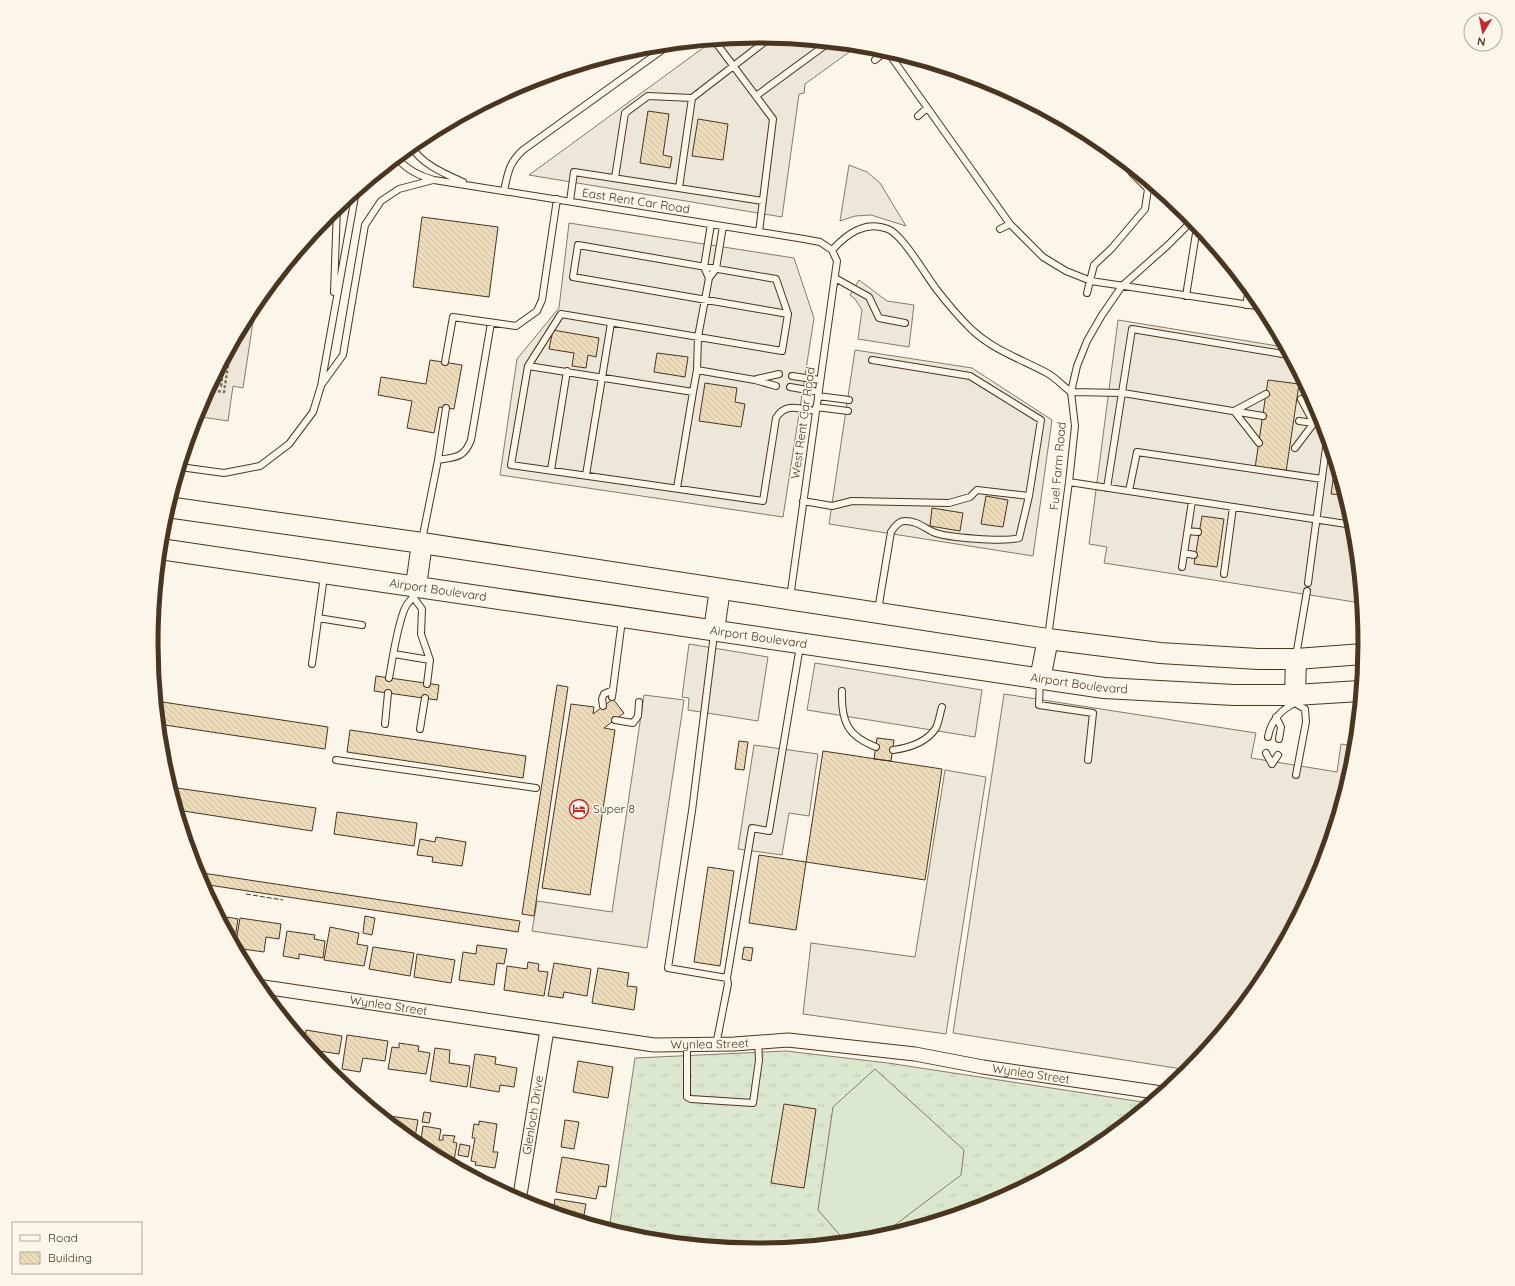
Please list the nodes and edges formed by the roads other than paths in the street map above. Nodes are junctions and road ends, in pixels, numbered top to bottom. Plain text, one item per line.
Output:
1 (763, 43) edge
2 (717, 44) edge
3 (823, 47) edge
4 (660, 51) edge
5 (652, 53) edge
6 (654, 56) junction
7 (880, 56) edge
8 (891, 58) edge
9 (875, 60) dead end
10 (733, 66) junction
11 (756, 96) junction
12 (692, 98) junction
13 (927, 108) junction
14 (918, 116) dead end
15 (415, 150) edge
16 (400, 161) edge
17 (615, 178) junction
18 (434, 180) junction
19 (1141, 182) edge
20 (468, 185) junction
21 (679, 188) junction
22 (504, 191) junction
23 (355, 199) edge
24 (557, 199) junction
25 (570, 201) junction
26 (763, 201) junction
27 (336, 216) edge
28 (334, 218) edge
29 (710, 224) junction
30 (1010, 224) junction
31 (1188, 225) edge
32 (723, 226) junction
33 (335, 228) junction
34 (1000, 229) dead end
35 (759, 232) junction
36 (1196, 233) edge
37 (832, 250) junction
38 (704, 267) junction
39 (716, 269) junction
40 (709, 278) junction
41 (835, 278) junction
42 (1091, 281) junction
43 (1122, 286) junction
44 (1087, 293) dead end
45 (1186, 296) junction
46 (1247, 298) edge
47 (705, 299) junction
48 (1246, 305) junction
49 (1253, 306) edge
50 (334, 310) junction
51 (788, 314) junction
52 (491, 323) junction
53 (611, 323) junction
54 (905, 323) dead end
55 (698, 337) junction
56 (1283, 354) edge
57 (872, 360) dead end
58 (445, 362) dead end
59 (528, 366) junction
60 (697, 370) junction
61 (567, 371) junction
62 (778, 374) dead end
63 (792, 376) dead end
64 (602, 377) junction
65 (756, 380) junction
66 (820, 380) junction
67 (321, 386) junction
68 (776, 386) dead end
69 (790, 387) dead end
70 (693, 392) junction
71 (1071, 392) junction
72 (818, 394) junction
73 (1123, 394) junction
74 (1266, 394) dead end
75 (849, 400) dead end
76 (1301, 400) dead end
77 (446, 408) dead end
78 (816, 409) junction
79 (848, 411) dead end
80 (1234, 411) junction
81 (1263, 416) dead end
82 (1299, 421) dead end
83 (1314, 423) junction
84 (1259, 443) dead end
85 (1295, 448) dead end
86 (1326, 449) edge
87 (438, 460) junction
88 (184, 468) edge
89 (551, 470) junction
90 (586, 475) junction
91 (1322, 479) junction
92 (1069, 482) junction
93 (677, 488) junction
94 (1107, 488) junction
95 (1129, 491) junction
96 (1029, 496) junction
97 (803, 501) junction
98 (1192, 501) junction
99 (1233, 507) junction
100 (173, 508) edge
101 (1316, 520) junction
102 (1346, 524) edge
103 (1188, 531) junction
104 (1198, 532) dead end
105 (422, 543) junction
106 (165, 550) edge
107 (1184, 553) junction
108 (1194, 555) dead end
109 (1182, 567) dead end
110 (325, 573) junction
111 (1224, 574) dead end
112 (1308, 583) dead end
113 (720, 589) junction
114 (1307, 591) dead end
115 (415, 592) junction
116 (789, 600) junction
117 (878, 614) junction
118 (622, 617) junction
119 (318, 618) junction
120 (362, 625) dead end
121 (714, 630) junction
122 (1048, 639) junction
123 (800, 642) junction
124 (394, 654) junction
125 (1357, 654) edge
126 (1296, 659) junction
127 (430, 660) junction
128 (312, 664) dead end
129 (389, 678) dead end
130 (1040, 679) junction
131 (427, 684) dead end
132 (613, 690) junction
133 (842, 691) dead end
134 (1355, 692) edge
135 (388, 693) dead end
136 (612, 697) dead end
137 (425, 698) dead end
138 (1295, 699) junction
139 (639, 702) dead end
140 (603, 706) dead end
141 (942, 706) dead end
142 (1276, 717) junction
143 (615, 720) dead end
144 (385, 724) dead end
145 (420, 729) dead end
146 (1268, 737) dead end
147 (1279, 739) dead end
148 (876, 747) dead end
149 (892, 750) dead end
150 (1266, 753) dead end
151 (1278, 755) dead end
152 (336, 760) dead end
153 (1088, 760) dead end
154 (1296, 775) dead end
155 (536, 788) dead end
156 (727, 978) junction
157 (267, 988) edge
158 (547, 1030) junction
159 (758, 1042) junction
160 (716, 1045) junction
161 (687, 1046) junction
162 (1155, 1092) edge
163 (520, 1194) edge

1 - 10 lane
2 - 10 lane
3 - 11 lane
4 - 6 lane
5 - 6 lane
6 - 22 lane
7 - 9 lane
8 - 13 lane
10 - 11 lane
10 - 12 lane
11 - 26 lane
12 - 17 lane
12 - 21 lane
13 - 14 lane
13 - 30 lane
15 - 20 lane
16 - 18 lane
17 - 21 lane
17 - 25 lane
18 - 20 lane, East Rent Car Road
18 - 67 lane
19 - 42 lane
20 - 22 lane, East Rent Car Road
21 - 26 lane
22 - 24 lane, East Rent Car Road
23 - 50 lane
24 - 25 lane, East Rent Car Road
24 - 52 lane
25 - 29 lane, East Rent Car Road
26 - 35 lane
27 - 33 lane
28 - 33 lane
29 - 32 lane, East Rent Car Road
29 - 38 lane
30 - 34 lane
30 - 42 lane
31 - 43 lane, Fuel Farm Road
32 - 35 lane, East Rent Car Road
32 - 39 lane
33 - 50 lane
35 - 37 lane, East Rent Car Road
36 - 45 lane
37 - 41 lane, West Rent Car Road
37 - 71 lane
38 - 39 lane
38 - 40 lane
38 - 47 lane
39 - 40 lane
39 - 51 lane
40 - 47 lane
41 - 54 lane
41 - 66 lane, West Rent Car Road
42 - 43 lane
42 - 44 lane
43 - 45 lane
43 - 71 lane, Fuel Farm Road
45 - 48 lane
46 - 48 lane
47 - 51 lane
47 - 55 lane
48 - 49 lane
50 - 67 lane
51 - 55 lane
52 - 58 lane
52 - 87 lane
53 - 55 lane
53 - 59 lane
53 - 64 lane
55 - 60 lane
56 - 73 lane
57 - 96 lane
59 - 61 lane
59 - 89 lane
60 - 65 lane
60 - 70 lane
61 - 64 lane
61 - 89 lane
62 - 65 lane
63 - 66 lane
64 - 70 lane
64 - 90 lane
65 - 68 lane
66 - 72 lane, West Rent Car Road
67 - 88 lane
69 - 72 lane
70 - 93 lane
71 - 73 lane
71 - 92 lane, Fuel Farm Road
72 - 75 lane
72 - 78 lane, West Rent Car Road
73 - 80 lane
73 - 94 lane
74 - 80 lane
76 - 83 lane
77 - 87 lane
78 - 79 lane
78 - 93 lane
78 - 97 lane, West Rent Car Road
80 - 81 lane
80 - 84 lane
82 - 83 lane
83 - 85 lane
86 - 91 lane
87 - 105 lane
89 - 90 lane
90 - 93 lane
91 - 95 lane
91 - 101 lane
92 - 94 lane
92 - 122 lane, Fuel Farm Road
94 - 95 lane
95 - 98 lane
96 - 97 lane
96 - 117 lane
97 - 116 lane, West Rent Car Road
98 - 99 lane
98 - 103 lane
99 - 101 lane
99 - 111 lane
100 - 105 main road
101 - 102 lane
101 - 112 lane
103 - 104 lane
103 - 107 lane
105 - 113 main road
105 - 115 main road
106 - 110 main road, Airport Boulevard
107 - 108 lane
107 - 109 lane
110 - 115 main road, Airport Boulevard
110 - 119 lane
113 - 116 main road
113 - 121 main road
114 - 126 lane
115 - 118 main road, Airport Boulevard
115 - 124 lane
115 - 127 lane
116 - 117 main road
117 - 122 main road
118 - 121 main road, Airport Boulevard
118 - 132 lane
119 - 120 lane
119 - 128 lane
121 - 123 main road, Airport Boulevard
121 - 156 lane
122 - 126 main road
122 - 130 main road
123 - 130 main road, Airport Boulevard
123 - 156 lane
124 - 127 lane
124 - 129 lane
125 - 126 main road
126 - 138 main road
127 - 131 lane
130 - 138 main road, Airport Boulevard
130 - 153 lane
132 - 136 lane
132 - 140 lane
133 - 148 lane
134 - 138 main road, Airport Boulevard
135 - 144 lane
137 - 145 lane
138 - 142 lane
138 - 154 lane
139 - 143 lane
141 - 149 lane
142 - 146 lane
142 - 147 lane
150 - 151 lane
152 - 155 lane
156 - 160 lane
157 - 158 street, Wynlea Street
158 - 161 street, Wynlea Street
158 - 163 street, Glenloch Drive
159 - 160 street, Wynlea Street
159 - 161 lane
159 - 162 street, Wynlea Street
160 - 161 street, Wynlea Street

